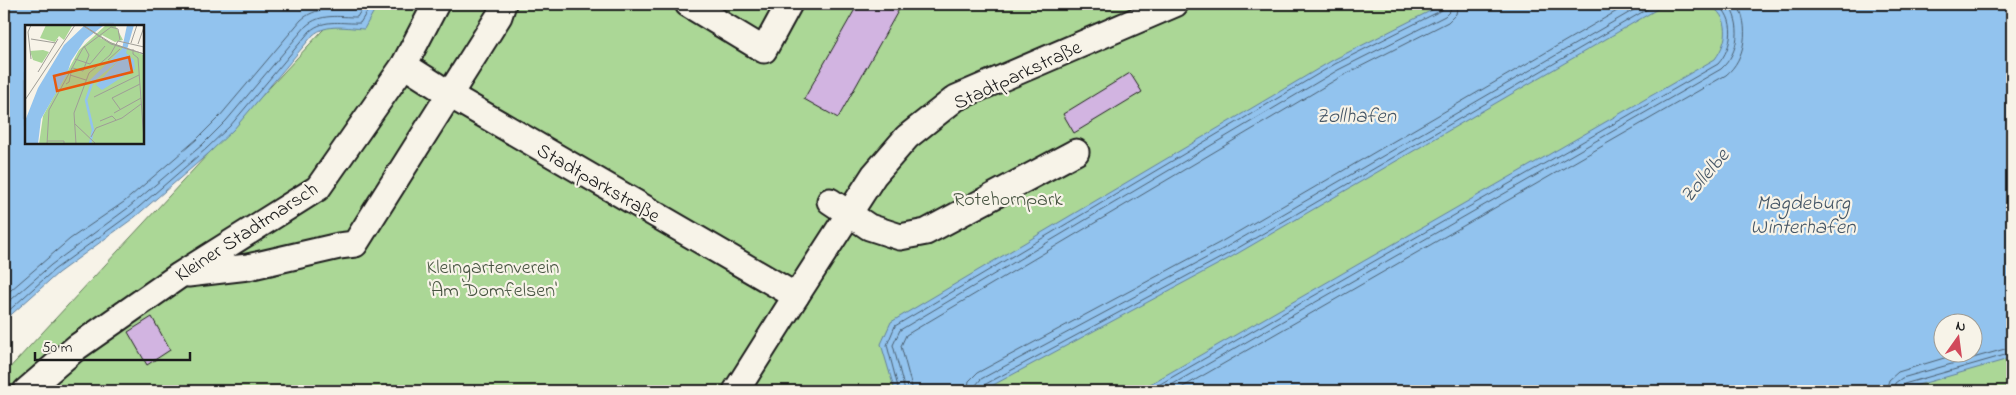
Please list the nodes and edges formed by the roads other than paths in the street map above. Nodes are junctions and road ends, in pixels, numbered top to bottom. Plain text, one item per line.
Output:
1 (436, 4) edge
2 (503, 4) edge
3 (688, 4) edge
4 (789, 4) edge
5 (1175, 4) edge
6 (404, 65) junction
7 (450, 95) junction
8 (1076, 152) dead end
9 (840, 208) junction
10 (180, 275) junction
11 (796, 296) junction
12 (26, 391) edge
13 (736, 391) edge

1 - 6 street, Kleiner Stadtmarsch
2 - 7 street
3 - 4 street
5 - 9 street, Stadtparkstraße
6 - 7 street, Stadtparkstraße
6 - 10 street, Kleiner Stadtmarsch
7 - 10 street
7 - 11 street, Stadtparkstraße
8 - 9 street
9 - 11 street, Stadtparkstraße
10 - 12 street, Kleiner Stadtmarsch
11 - 13 street, Stadtparkstraße

